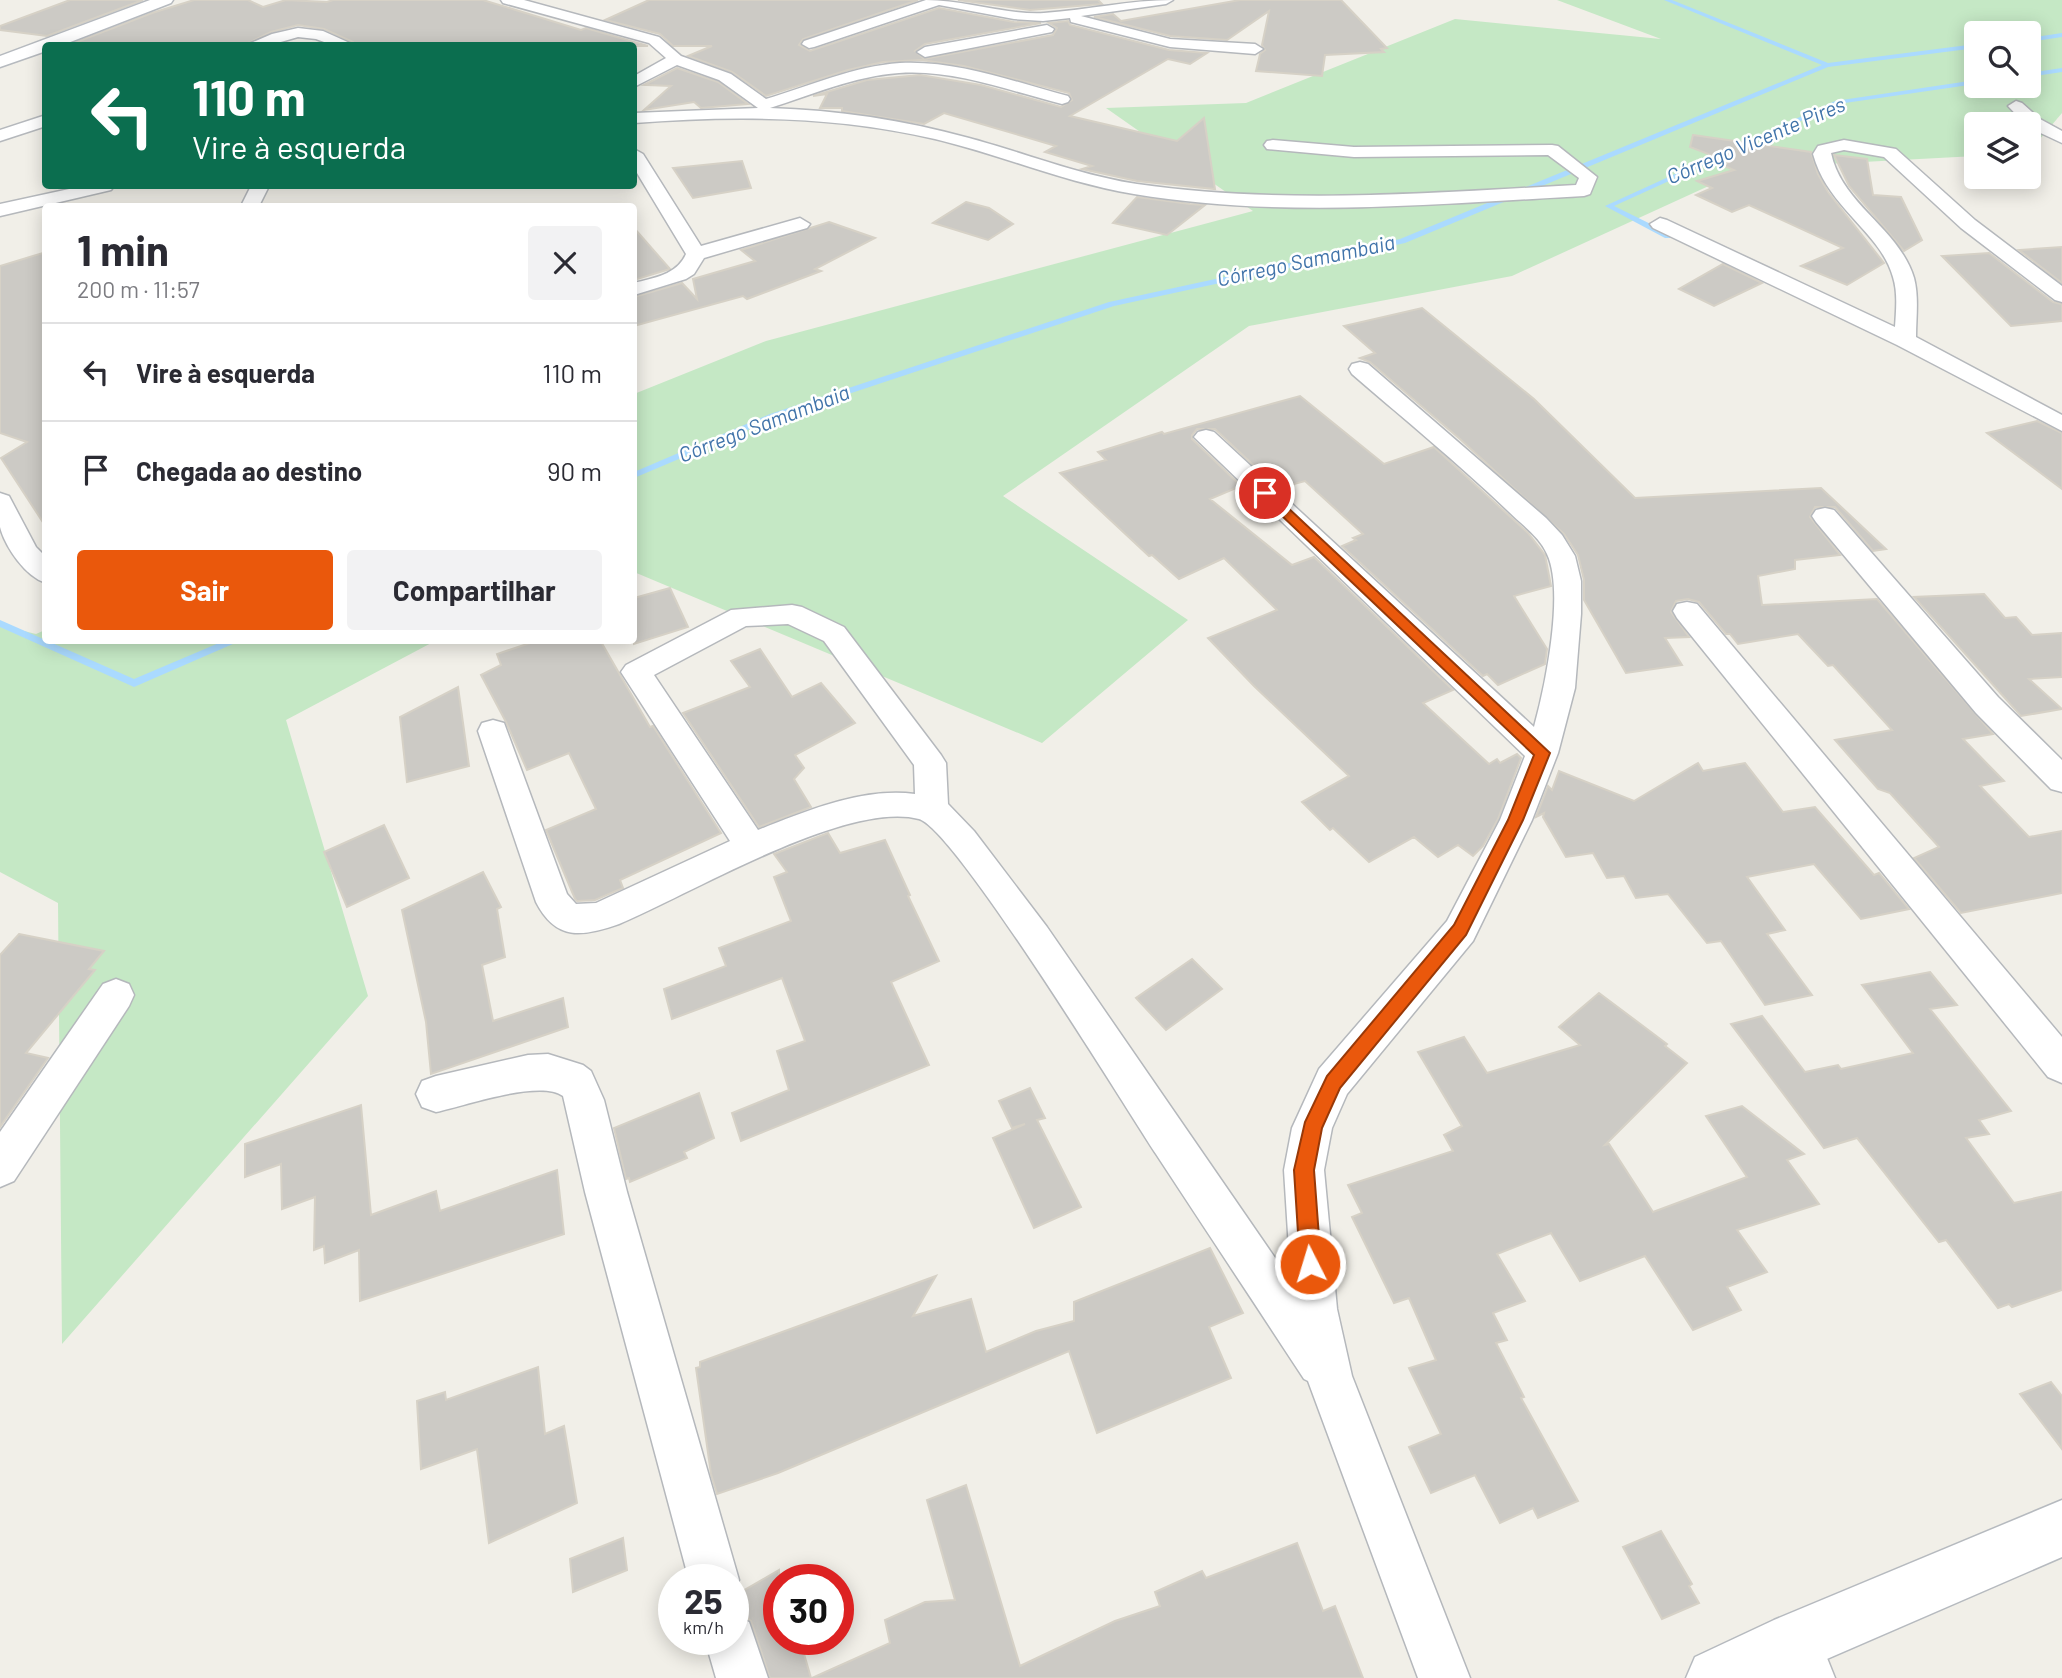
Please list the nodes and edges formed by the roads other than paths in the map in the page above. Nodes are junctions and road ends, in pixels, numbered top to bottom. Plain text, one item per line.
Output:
1 (165, 0) edge
2 (508, 0) edge
3 (1166, 0) edge
4 (935, 1) edge
5 (1064, 16) junction
6 (1084, 20) junction
7 (53, 42) edge
8 (262, 42) edge
9 (339, 42) edge
10 (809, 44) dead end
11 (42, 46) edge
12 (1255, 49) dead end
13 (925, 52) dead end
14 (676, 59) junction
15 (0, 62) edge
16 (637, 80) edge
17 (1062, 99) dead end
18 (764, 105) junction
19 (2016, 106) dead end
20 (737, 111) junction
21 (637, 118) edge
22 (42, 121) edge
23 (0, 136) edge
24 (2062, 138) edge
25 (1273, 145) dead end
26 (637, 159) edge
27 (92, 189) edge
28 (0, 210) edge
29 (800, 224) dead end
30 (1660, 224) dead end
31 (695, 254) junction
32 (637, 288) edge
33 (2062, 296) edge
34 (1905, 340) junction
35 (1360, 369) dead end
36 (2062, 424) edge
37 (1206, 438) dead end
38 (0, 500) edge
39 (1825, 516) dead end
40 (42, 570) edge
41 (1687, 611) dead end
42 (493, 731) dead end
43 (1542, 753) junction
44 (2062, 780) edge
45 (932, 810) junction
46 (750, 845) junction
47 (116, 995) dead end
48 (2062, 1065) edge
49 (436, 1094) dead end
50 (0, 1167) edge
51 (1329, 1377) junction
52 (2062, 1528) edge
53 (710, 1564) edge
54 (735, 1655) edge
55 (1802, 1659) edge
56 (741, 1678) edge
57 (1444, 1678) edge
58 (1716, 1678) edge

1 - 7 street
2 - 14 street
3 - 5 street
4 - 5 street
4 - 10 street
5 - 6 street
6 - 12 street
6 - 13 street
8 - 9 street
11 - 15 street
14 - 16 street
14 - 18 street
17 - 18 street
18 - 20 street
19 - 24 street
20 - 21 street
20 - 25 street
22 - 23 street
26 - 31 street
27 - 28 street
29 - 31 street
30 - 34 street
31 - 32 street
33 - 34 street
34 - 36 street
35 - 43 street
37 - 43 street
38 - 40 street
39 - 44 street
41 - 48 street
42 - 46 street
43 - 51 street
45 - 46 street
45 - 46 street
45 - 51 street
47 - 50 street
49 - 53 street
51 - 57 street
52 - 55 street
54 - 56 street
55 - 58 street

